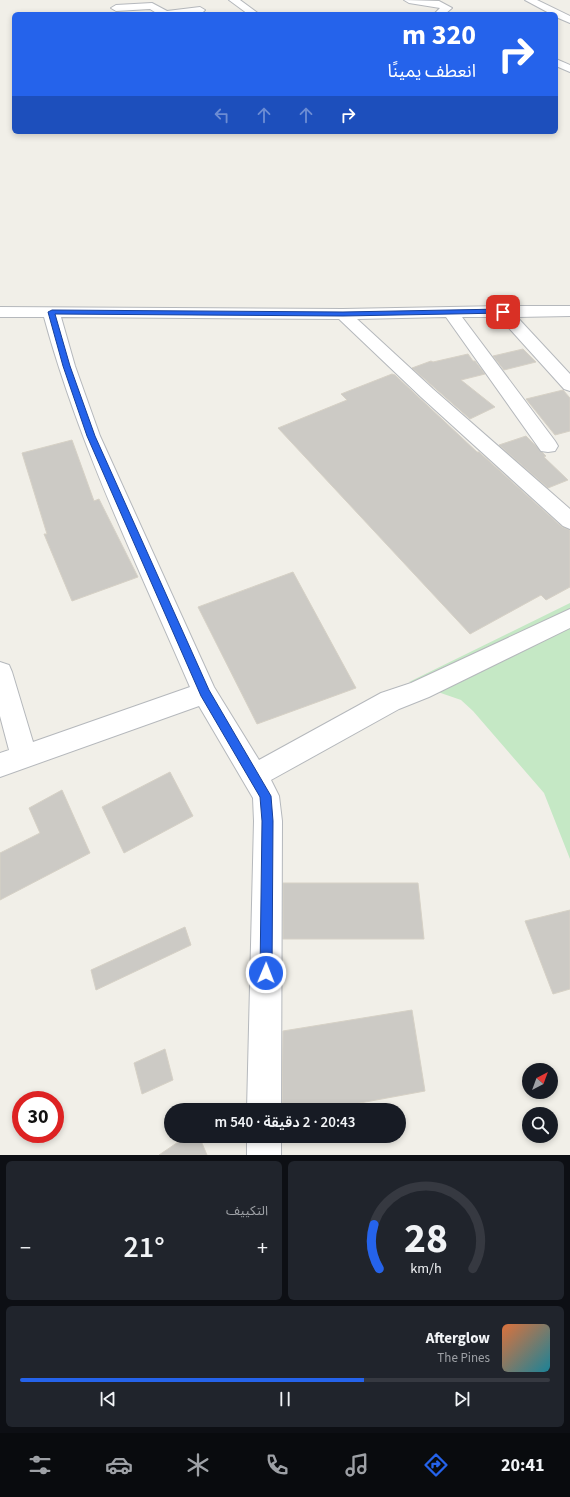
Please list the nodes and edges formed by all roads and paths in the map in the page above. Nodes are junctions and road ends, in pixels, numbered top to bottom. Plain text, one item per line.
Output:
1 (234, 0) edge
2 (409, 0) edge
3 (530, 0) edge
4 (116, 8) dead end
5 (200, 10) dead end
6 (162, 12) edge
7 (182, 12) edge
8 (251, 12) edge
9 (442, 12) edge
10 (554, 12) edge
11 (558, 14) edge
12 (570, 20) edge
13 (558, 64) edge
14 (568, 74) edge
15 (570, 311) edge
16 (0, 312) edge
17 (52, 312) junction
18 (450, 312) junction
19 (503, 312) junction
20 (343, 314) junction
21 (570, 385) edge
22 (548, 446) dead end
23 (570, 521) edge
24 (570, 618) edge
25 (0, 672) edge
26 (205, 693) junction
27 (24, 756) junction
28 (0, 765) edge
29 (254, 776) junction
30 (264, 1103) edge
31 (264, 1143) edge
32 (264, 1155) edge

1 - 8 street
2 - 9 street
3 - 10 street
4 - 6 street
5 - 7 street
11 - 12 street
13 - 14 street
15 - 19 street
16 - 17 street
17 - 20 street
17 - 26 street
18 - 19 street
18 - 20 street
18 - 22 street
19 - 21 street
20 - 23 street
24 - 29 street
25 - 27 street
26 - 27 street
26 - 29 street
27 - 28 street
29 - 30 street
31 - 32 street

